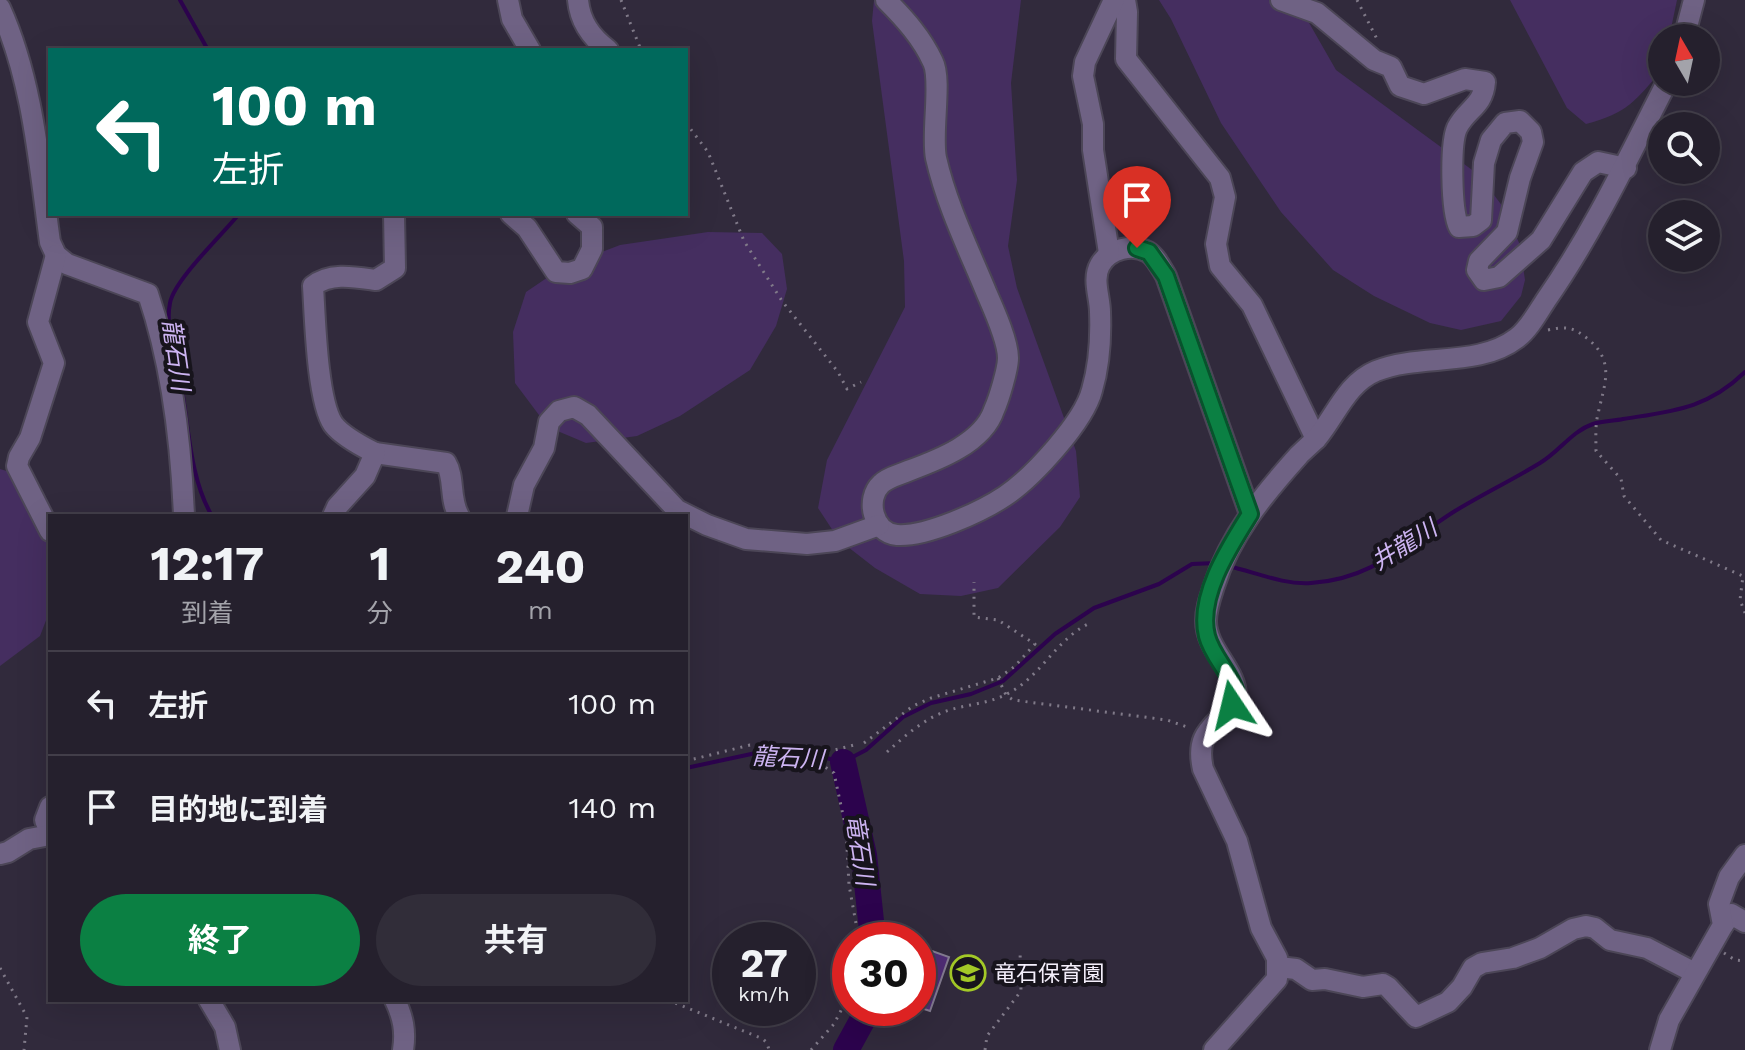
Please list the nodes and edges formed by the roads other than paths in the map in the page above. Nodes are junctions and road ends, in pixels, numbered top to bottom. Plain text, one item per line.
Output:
1 (508, 0) edge
2 (578, 0) edge
3 (886, 0) edge
4 (1114, 0) edge
5 (1125, 0) edge
6 (1281, 0) edge
7 (1694, 0) edge
8 (0, 8) edge
9 (1688, 24) edge
10 (529, 48) edge
11 (605, 48) edge
12 (1660, 96) edge
13 (1626, 168) junction
14 (394, 216) edge
15 (513, 216) edge
16 (579, 216) edge
17 (1109, 253) junction
18 (56, 255) junction
19 (1316, 439) junction
20 (375, 453) junction
21 (184, 514) edge
22 (334, 514) edge
23 (458, 514) edge
24 (517, 514) edge
25 (685, 514) edge
26 (1250, 514) junction
27 (688, 516) edge
28 (879, 525) junction
29 (48, 527) edge
30 (48, 834) edge
31 (0, 854) edge
32 (1745, 855) edge
33 (1745, 922) edge
34 (1723, 925) junction
35 (1279, 967) junction
36 (1695, 973) junction
37 (210, 1002) edge
38 (396, 1002) edge
39 (230, 1050) edge
40 (403, 1050) edge
41 (1214, 1050) edge
42 (1660, 1050) edge

1 - 10 street
2 - 11 street
3 - 28 street
4 - 17 street
5 - 19 street
6 - 13 street
7 - 9 street
8 - 18 street
12 - 13 street
13 - 19 street
14 - 20 street
15 - 16 street
17 - 26 street
17 - 28 street
18 - 21 street
18 - 29 street
19 - 26 street
20 - 22 street
20 - 23 street
24 - 25 street
26 - 35 street
27 - 28 street
30 - 31 street
32 - 34 street
33 - 34 street
34 - 36 street
35 - 36 street
35 - 41 street
36 - 42 street
37 - 39 street
38 - 40 street

